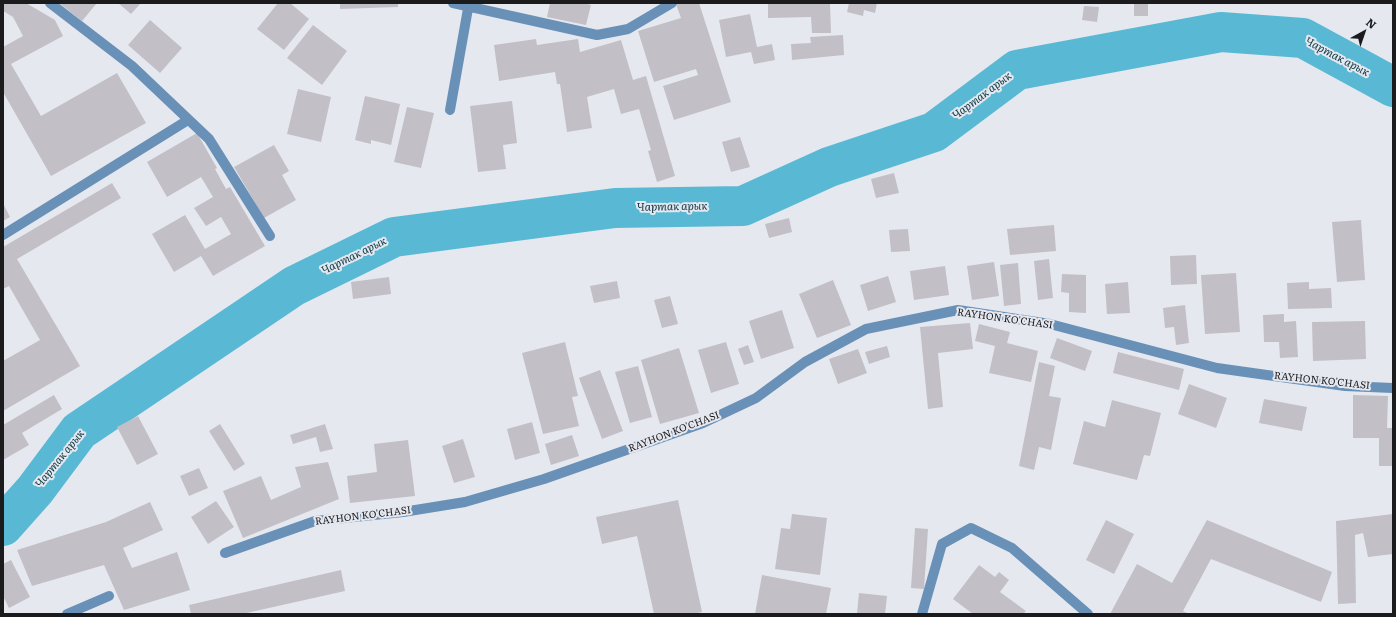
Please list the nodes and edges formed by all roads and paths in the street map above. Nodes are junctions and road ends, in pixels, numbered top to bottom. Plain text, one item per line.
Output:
1 (50, 3) edge
2 (453, 3) edge
3 (672, 3) edge
4 (468, 4) edge
5 (450, 110) dead end
6 (188, 120) junction
7 (3, 235) edge
8 (270, 236) dead end
9 (1393, 388) edge
10 (225, 553) dead end
11 (109, 596) dead end
12 (67, 614) edge
13 (922, 614) edge
14 (1088, 614) edge

1 - 6 street
2 - 4 street
3 - 4 street
4 - 5 street
6 - 7 street
6 - 8 street
9 - 10 street, RAYHON KO'CHASI
11 - 12 street
13 - 14 street

